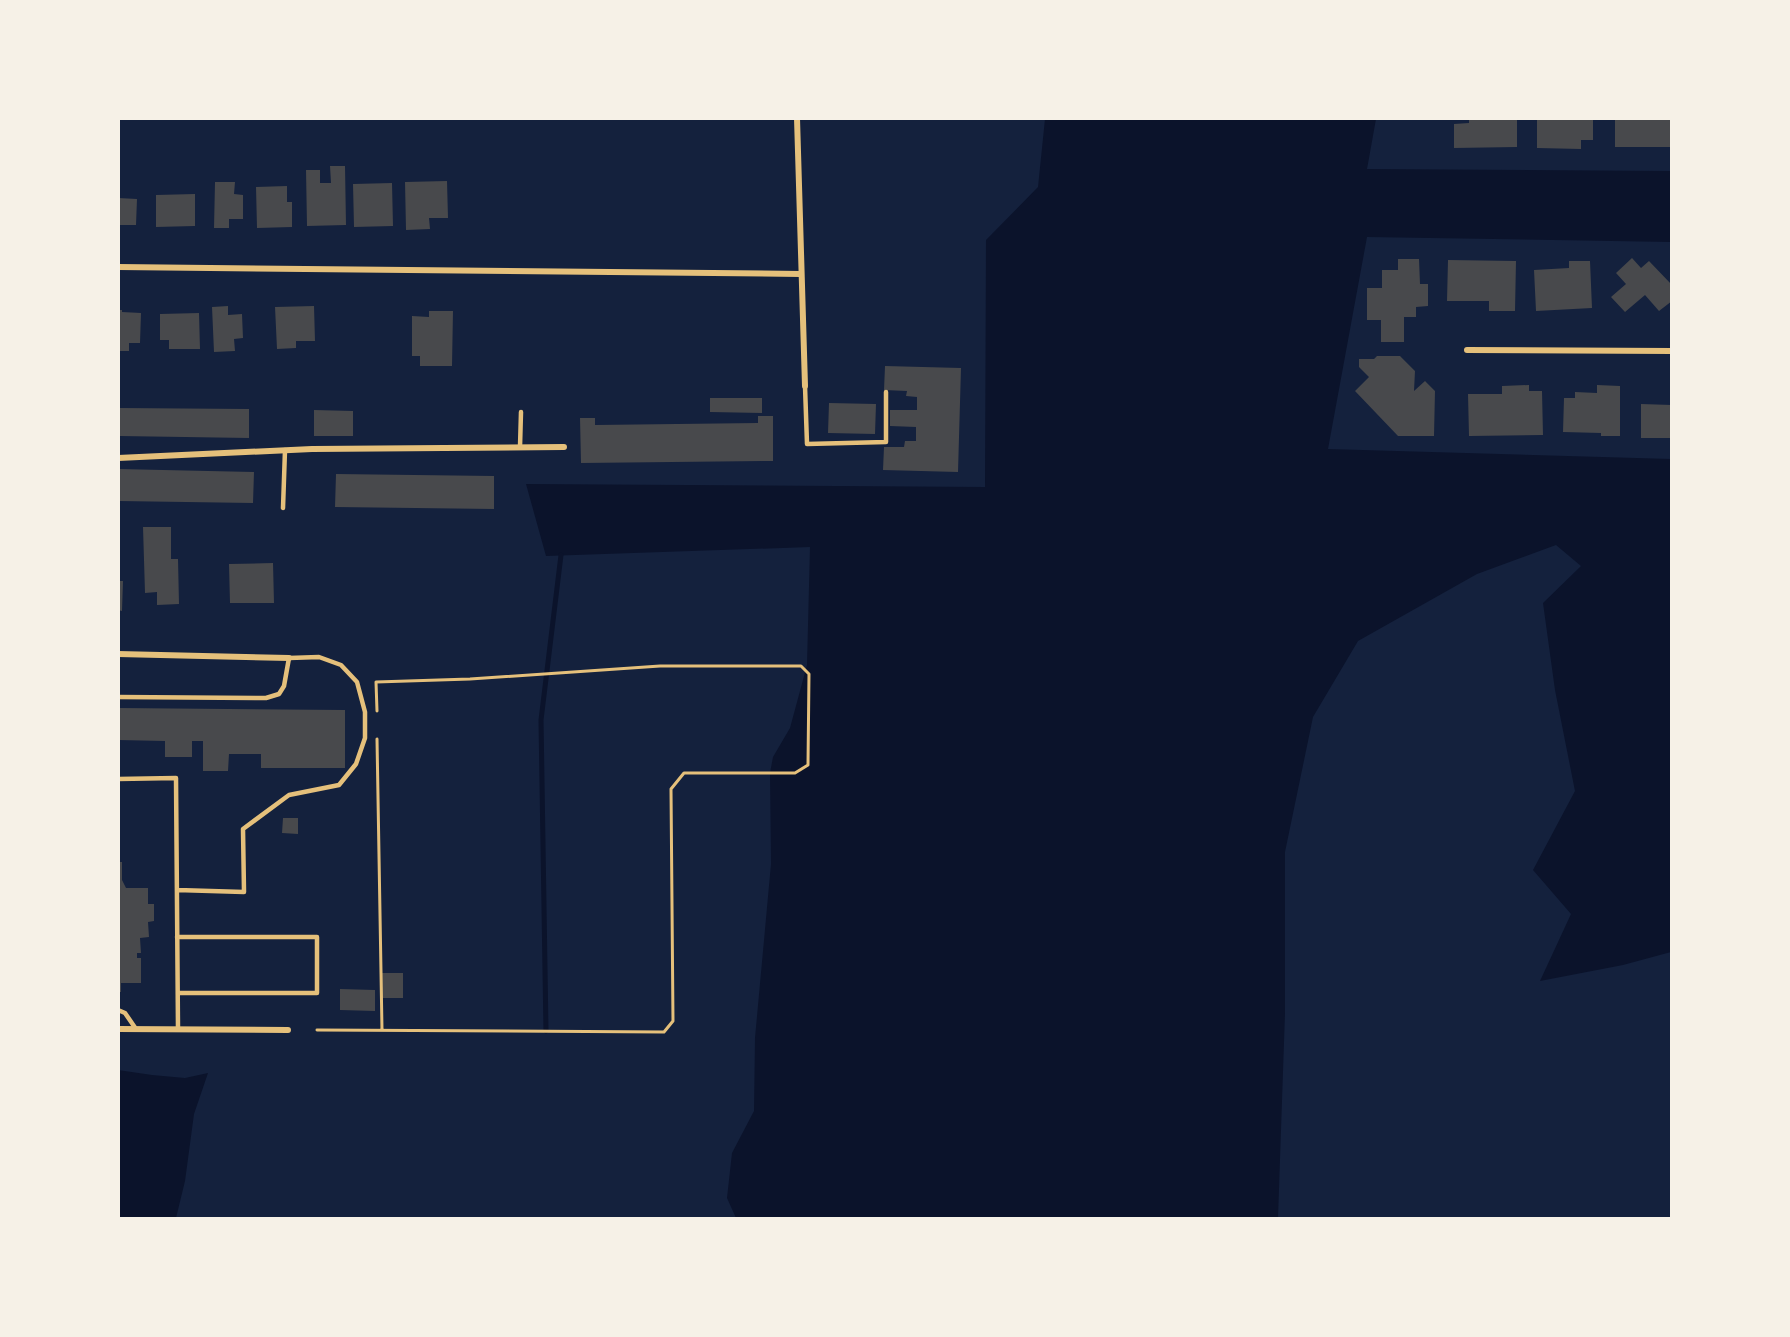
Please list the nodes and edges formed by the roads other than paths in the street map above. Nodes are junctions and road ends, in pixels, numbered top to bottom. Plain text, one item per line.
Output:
1 (797, 118) edge
2 (118, 267) edge
3 (801, 274) junction
4 (1467, 350) dead end
5 (1671, 351) edge
6 (805, 386) joint
7 (886, 392) dead end
8 (521, 412) dead end
9 (520, 447) junction
10 (564, 447) dead end
11 (285, 450) junction
12 (118, 458) edge
13 (283, 508) dead end
14 (118, 654) edge
15 (289, 658) junction
16 (118, 697) edge
17 (118, 779) edge
18 (177, 890) junction
19 (177, 937) junction
20 (178, 993) junction
21 (118, 1010) edge
22 (118, 1029) edge
23 (136, 1029) junction
24 (178, 1029) junction
25 (288, 1030) dead end

1 - 3 street
2 - 3 street
3 - 6 street
4 - 5 street
6 - 7 lane
8 - 9 lane
9 - 10 street
9 - 11 street
11 - 12 street
11 - 13 lane
14 - 15 street
15 - 16 lane
15 - 18 lane
17 - 18 lane
18 - 19 lane
19 - 20 lane
19 - 20 lane
20 - 24 lane
21 - 23 lane
22 - 23 street
23 - 24 street
24 - 25 street

